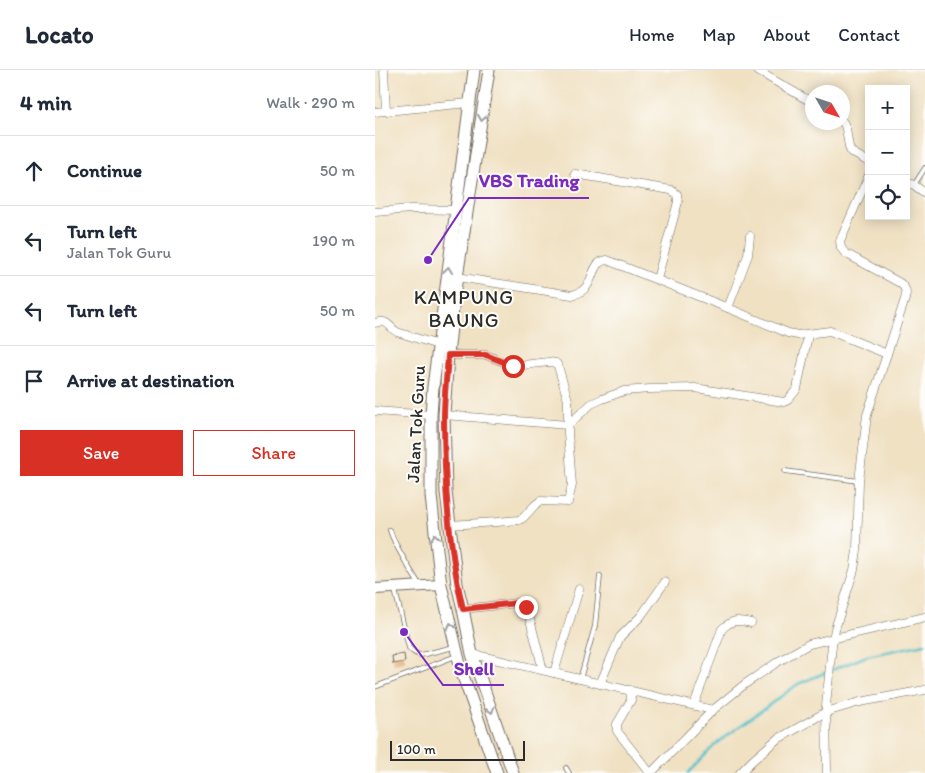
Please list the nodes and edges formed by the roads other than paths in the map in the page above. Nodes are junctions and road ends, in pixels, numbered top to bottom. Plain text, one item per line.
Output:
1 (384, 70) edge
2 (474, 70) edge
3 (489, 70) edge
4 (756, 70) edge
5 (805, 98) edge
6 (469, 103) junction
7 (386, 111) junction
8 (375, 112) edge
9 (846, 130) edge
10 (865, 160) edge
11 (925, 168) edge
12 (575, 174) dead end
13 (910, 184) edge
14 (865, 185) edge
15 (914, 185) junction
16 (925, 193) edge
17 (455, 210) junction
18 (375, 212) edge
19 (750, 236) dead end
20 (457, 277) junction
21 (657, 279) junction
22 (728, 308) junction
23 (375, 323) edge
24 (808, 335) junction
25 (438, 345) junction
26 (887, 354) junction
27 (448, 355) junction
28 (375, 411) edge
29 (431, 415) junction
30 (444, 415) junction
31 (568, 425) junction
32 (785, 471) dead end
33 (859, 481) junction
34 (449, 525) junction
35 (390, 530) dead end
36 (600, 576) dead end
37 (665, 582) dead end
38 (441, 585) junction
39 (420, 586) junction
40 (394, 588) junction
41 (375, 589) edge
42 (579, 589) dead end
43 (463, 609) junction
44 (925, 617) edge
45 (751, 623) dead end
46 (832, 641) junction
47 (457, 651) junction
48 (472, 654) junction
49 (543, 670) junction
50 (554, 673) junction
51 (479, 674) junction
52 (580, 678) junction
53 (601, 684) junction
54 (375, 687) edge
55 (630, 690) junction
56 (925, 690) edge
57 (473, 702) junction
58 (694, 705) junction
59 (826, 709) junction
60 (713, 710) junction
61 (566, 768) dead end
62 (497, 773) edge
63 (513, 773) edge
64 (569, 773) edge
65 (650, 773) edge
66 (740, 773) edge
67 (827, 773) edge

1 - 7 street
2 - 6 main road, Jalan Tok Guru
3 -> 20 main road, Jalan Tok Guru
4 - 5 street
6 - 7 street
6 - 17 main road, Jalan Tok Guru
7 - 8 street
9 - 10 street
11 - 15 lane
12 - 21 street
13 - 15 street
14 - 26 street
15 - 16 street
17 - 18 street
25 -> 17 main road, Jalan Tok Guru
19 - 22 street
20 - 21 street
20 - 27 main road, Jalan Tok Guru
21 - 22 street
22 - 24 street
23 - 25 street
24 - 26 street
24 - 31 street
25 - 29 main road, Jalan Tok Guru
26 - 33 street
27 - 30 main road, Jalan Tok Guru
27 - 31 street
28 - 29 street
38 -> 29 main road, Jalan Tok Guru
30 - 31 street
30 - 34 main road, Jalan Tok Guru
31 - 34 street
32 - 33 lane
33 - 46 street
34 - 43 main road, Jalan Tok Guru
35 - 39 lane
36 - 52 lane
37 - 53 street
38 - 39 street
47 -> 38 main road, Jalan Tok Guru
39 - 40 street
40 - 41 street
40 - 47 lane
42 - 50 street
43 - 48 main road, Jalan Tok Guru
43 - 49 street
44 - 46 street
45 - 58 street
46 - 59 street
46 - 60 street
47 - 54 lane
47 - 57 main road, Jalan Tok Guru
48 - 49 street
48 - 51 main road, Jalan Tok Guru
49 - 50 street
50 - 52 street
51 - 57 main road
51 -> 63 main road, Jalan Tok Guru
52 - 53 street
53 - 55 street
55 - 58 street
55 - 65 street
56 - 59 street
57 - 62 main road, Jalan Tok Guru
58 - 60 street
59 - 66 street
59 - 67 street
60 - 65 street
61 - 64 lane

